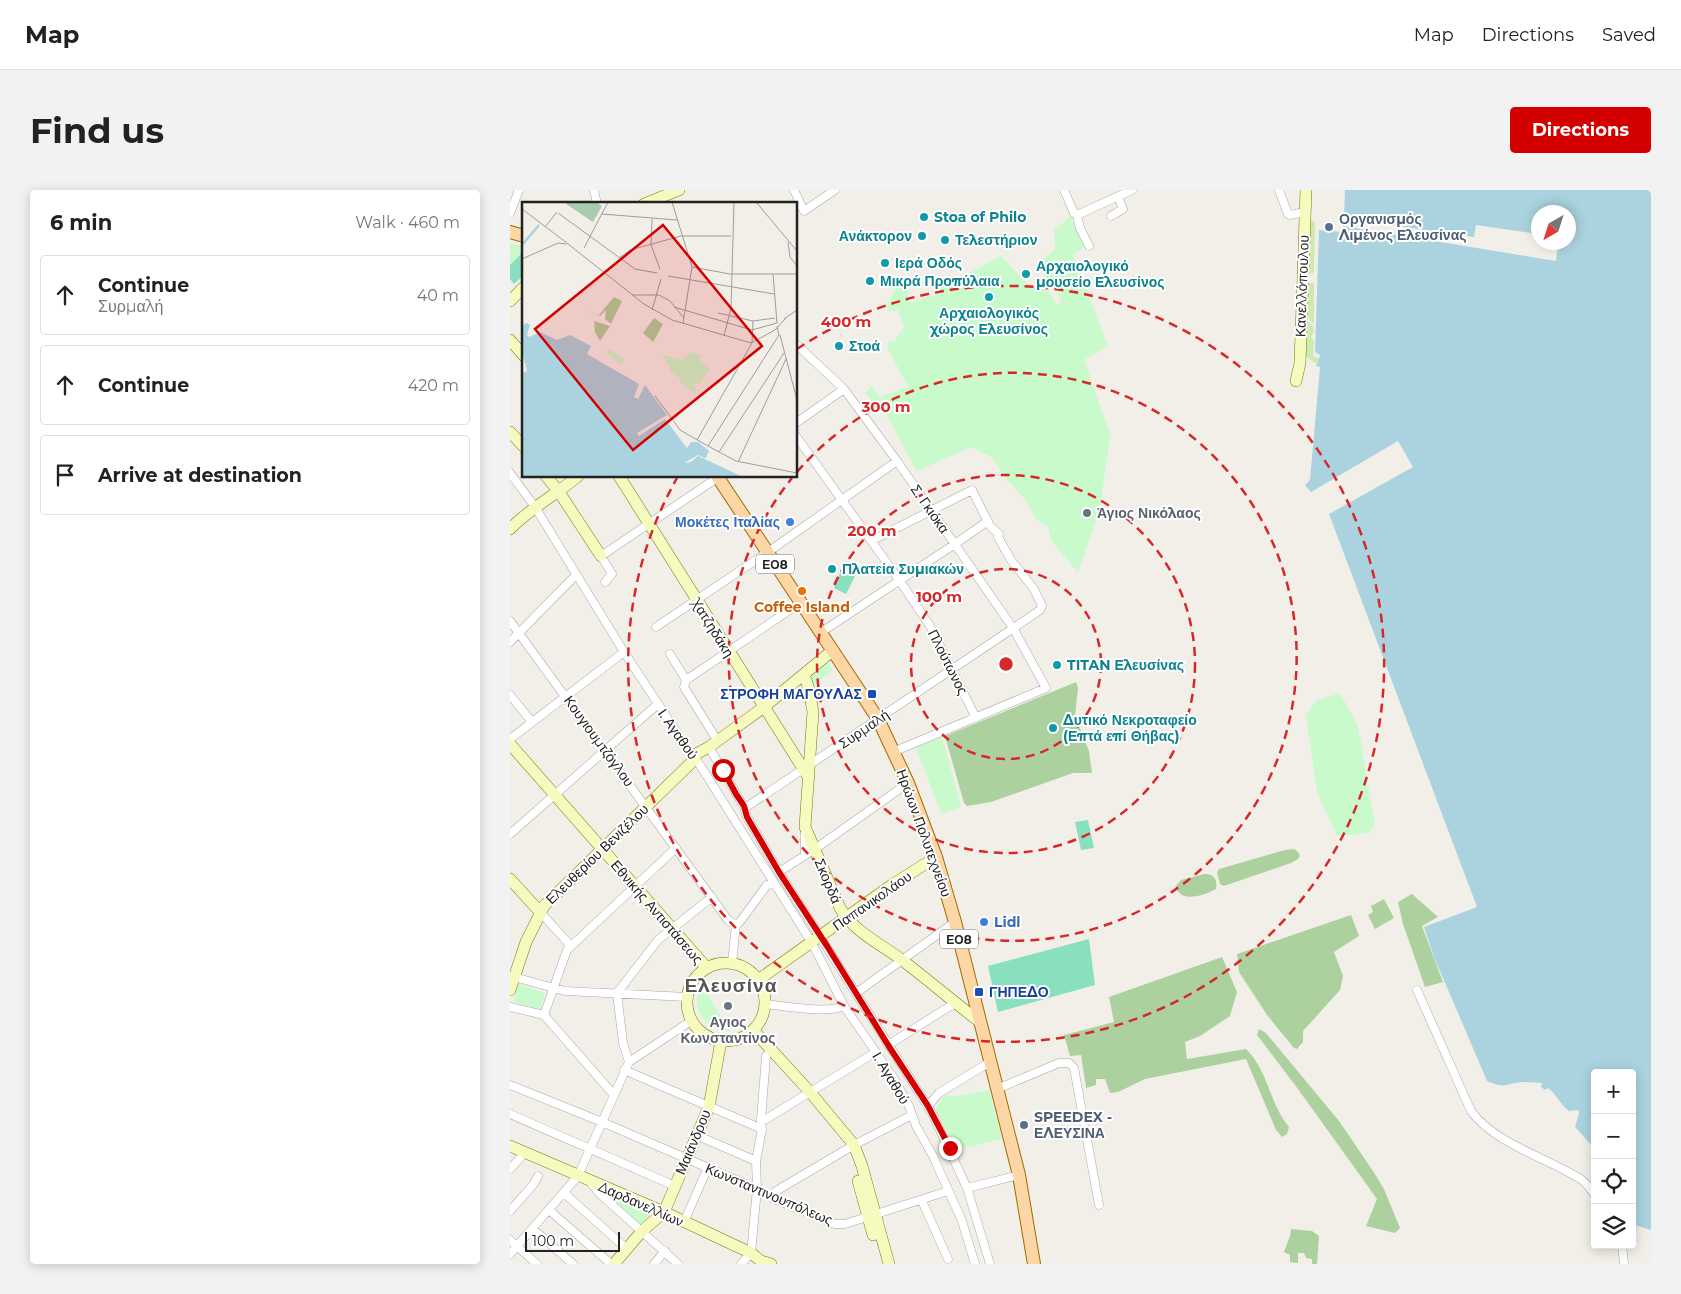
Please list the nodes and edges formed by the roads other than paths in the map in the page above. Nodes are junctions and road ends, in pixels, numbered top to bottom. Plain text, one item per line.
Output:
1 (519, 190) edge
2 (680, 190) edge
3 (794, 190) edge
4 (836, 190) edge
5 (1064, 190) edge
6 (1132, 190) edge
7 (1279, 190) edge
8 (1306, 190) edge
9 (658, 194) edge
10 (1118, 197) junction
11 (647, 202) edge
12 (1305, 212) junction
13 (510, 213) edge
14 (1077, 215) junction
15 (1111, 216) dead end
16 (1088, 246) dead end
17 (522, 289) edge
18 (510, 301) edge
19 (510, 340) edge
20 (798, 346) edge
21 (522, 354) edge
22 (1296, 381) dead end
23 (844, 389) junction
24 (798, 422) edge
25 (510, 432) edge
26 (798, 439) edge
27 (522, 445) edge
28 (897, 461) junction
29 (510, 472) edge
30 (548, 478) edge
31 (576, 478) edge
32 (619, 478) edge
33 (717, 478) edge
34 (719, 478) edge
35 (559, 492) junction
36 (841, 500) junction
37 (535, 507) junction
38 (932, 510) junction
39 (988, 521) junction
40 (649, 524) junction
41 (510, 529) edge
42 (871, 541) junction
43 (955, 544) junction
44 (768, 552) junction
45 (601, 556) junction
46 (576, 575) junction
47 (900, 581) junction
48 (605, 582) dead end
49 (696, 600) junction
50 (800, 603) junction
51 (510, 622) edge
52 (656, 626) dead end
53 (1013, 628) junction
54 (519, 633) junction
55 (820, 633) junction
56 (510, 642) edge
57 (832, 651) junction
58 (624, 652) junction
59 (729, 652) junction
60 (670, 654) dead end
61 (952, 669) junction
62 (803, 676) junction
63 (686, 680) junction
64 (510, 695) edge
65 (566, 696) junction
66 (658, 704) junction
67 (764, 707) junction
68 (976, 718) junction
69 (878, 719) junction
70 (532, 722) junction
71 (510, 739) edge
72 (510, 744) edge
73 (713, 744) junction
74 (606, 751) junction
75 (893, 752) junction
76 (510, 755) edge
77 (695, 759) junction
78 (808, 771) junction
79 (908, 783) junction
80 (552, 797) junction
81 (646, 806) junction
82 (744, 806) junction
83 (510, 834) edge
84 (676, 848) junction
85 (600, 851) junction
86 (810, 852) junction
87 (936, 857) junction
88 (779, 872) junction
89 (510, 879) edge
90 (775, 884) junction
91 (632, 889) junction
92 (712, 897) junction
93 (540, 912) junction
94 (846, 918) junction
95 (955, 922) junction
96 (736, 924) junction
97 (669, 930) junction
98 (816, 940) junction
99 (570, 946) junction
100 (902, 960) junction
101 (732, 963) junction
102 (703, 970) junction
103 (514, 977) junction
104 (758, 980) junction
105 (553, 988) junction
106 (510, 990) edge
107 (1417, 990) dead end
108 (617, 993) junction
109 (856, 993) junction
110 (686, 997) junction
111 (955, 1003) junction
112 (765, 1004) junction
113 (844, 1006) junction
114 (510, 1007) edge
115 (544, 1015) junction
116 (691, 1021) junction
117 (980, 1022) junction
118 (754, 1031) junction
119 (721, 1041) junction
120 (888, 1045) junction
121 (772, 1049) junction
122 (876, 1052) junction
123 (629, 1062) junction
124 (990, 1062) junction
125 (624, 1070) junction
126 (510, 1085) edge
127 (998, 1089) junction
128 (810, 1092) junction
129 (614, 1095) junction
130 (928, 1106) junction
131 (709, 1107) junction
132 (510, 1114) edge
133 (912, 1116) junction
134 (761, 1120) junction
135 (602, 1122) junction
136 (762, 1129) junction
137 (696, 1135) junction
138 (854, 1145) junction
139 (510, 1146) edge
140 (590, 1150) junction
141 (522, 1152) junction
142 (687, 1159) junction
143 (756, 1161) junction
144 (708, 1167) junction
145 (510, 1169) edge
146 (1019, 1175) junction
147 (538, 1176) dead end
148 (578, 1176) junction
149 (590, 1181) junction
150 (675, 1186) junction
151 (967, 1188) junction
152 (757, 1189) junction
153 (1591, 1190) edge
154 (948, 1191) junction
155 (564, 1193) junction
156 (772, 1198) junction
157 (922, 1201) junction
158 (1099, 1205) dead end
159 (549, 1210) junction
160 (510, 1212) edge
161 (664, 1212) junction
162 (871, 1216) junction
163 (684, 1222) junction
164 (533, 1229) junction
165 (642, 1231) junction
166 (510, 1240) edge
167 (517, 1246) junction
168 (627, 1249) junction
169 (1622, 1249) edge
170 (665, 1251) junction
171 (751, 1253) junction
172 (510, 1254) edge
173 (948, 1259) dead end
174 (537, 1264) edge
175 (573, 1264) edge
176 (612, 1264) edge
177 (654, 1264) edge
178 (678, 1264) edge
179 (741, 1264) edge
180 (771, 1264) edge
181 (882, 1264) edge
182 (889, 1264) edge
183 (975, 1264) edge
184 (990, 1264) edge
185 (1034, 1264) edge
186 (1624, 1264) edge

1 - 13 street
2 - 9 street
3 - 4 street
5 - 14 street
6 - 10 street
7 - 12 street
8 - 12 street, Κανελλόπουλου
9 - 11 street
10 - 14 street
10 - 15 street
12 - 22 street, Κανελλόπουλου
14 - 16 street
17 - 18 street
19 - 21 street
20 - 23 street, Σ. Γκιόκα
23 - 24 street
23 - 28 street, Σ. Γκιόκα
25 - 27 street
26 - 36 street, Πλούτωνος
28 - 36 street
28 - 38 street, Σ. Γκιόκα
29 - 37 street, Ι. Αγαθού
30 - 35 street
31 - 35 street
32 - 40 street, Χατζηδάκη
33 - 40 street
34 - 44 main road, Ηρώων Πολυτεχνείου / ΕΟ8
35 - 37 street
35 - 45 street
36 - 42 street, Πλούτωνος
36 - 44 street
37 - 41 street
37 - 46 street, Ι. Αγαθού
38 - 39 street
38 - 42 street
38 - 43 street, Σ. Γκιόκα
39 - 43 street
39 - 53 street, Συρμαλή
40 - 45 street
40 - 49 street, Χατζηδάκη
42 - 47 street, Πλούτωνος
43 - 47 street
43 - 53 street, Σ. Γκιόκα
44 - 49 street
44 - 50 main road, Ηρώων Πολυτεχνείου / ΕΟ8
45 - 48 street
46 - 54 street
46 - 58 street, Ι. Αγαθού
47 - 55 street
47 - 61 street, Πλούτωνος
49 - 52 street
49 - 59 street, Χατζηδάκη
50 - 55 main road, Ηρώων Πολυτεχνείου / ΕΟ8
50 - 59 street
51 - 54 street, Κουγιουμτζόγλου
53 - 61 street, Συρμαλή
53 - 68 street, Σ. Γκιόκα
54 - 56 street
54 - 65 street, Κουγιουμτζόγλου
55 - 57 main road, Ηρώων Πολυτεχνείου / ΕΟ8
57 - 62 street, Ελευθερίου Βενιζέλου
57 - 69 main road, Ηρώων Πολυτεχνείου / ΕΟ8
58 - 65 street
58 - 66 street, Ι. Αγαθού
59 - 63 street
59 - 67 street, Χατζηδάκη
60 - 63 street
61 - 68 street, Πλούτωνος
61 - 69 street, Συρμαλή
62 - 67 street, Ελευθερίου Βενιζέλου
62 - 78 street, Σκορδά
63 - 73 street
64 - 70 street
65 - 70 street
65 - 74 street, Κουγιουμτζόγλου
66 - 74 street
66 - 77 street, Ι. Αγαθού
67 - 73 street, Ελευθερίου Βενιζέλου
67 - 78 street, Χατζηδάκη
68 - 75 street
69 - 75 main road, Ηρώων Πολυτεχνείου / ΕΟ8
69 - 78 street, Συρμαλή
70 - 71 street
72 - 80 street, Εθνικής Αντιστάσεως
73 - 77 street, Ελευθερίου Βενιζέλου
73 - 82 street
74 - 80 street
74 - 81 street, Κουγιουμτζόγλου
75 - 79 main road, Ηρώων Πολυτεχνείου / ΕΟ8
76 - 80 street, Εθνικής Αντιστάσεως
77 - 81 street, Ελευθερίου Βενιζέλου
77 - 90 street, Ι. Αγαθού
78 - 82 street, Συρμαλή
78 - 86 street, Σκορδά
79 - 86 street
79 - 87 main road, Ηρώων Πολυτεχνείου / ΕΟ8
80 - 83 street
80 - 85 street, Εθνικής Αντιστάσεως
81 - 84 street, Κουγιουμτζόγλου
81 - 85 street, Ελευθερίου Βενιζέλου
82 - 88 street
84 - 91 street
84 - 92 street, Κουγιουμτζόγλου
85 - 91 street, Εθνικής Αντιστάσεως
85 - 93 street, Ελευθερίου Βενιζέλου
86 - 88 street
86 - 94 street, Σκορδά
87 - 94 street, Παπανικολάου
87 - 95 main road, Ηρώων Πολυτεχνείου / ΕΟ8
88 - 98 street
89 - 93 street
90 - 96 street
90 - 98 street, Ι. Αγαθού
91 - 97 street, Εθνικής Αντιστάσεως
91 - 99 street
92 - 96 street, Κουγιουμτζόγλου
92 - 97 street
93 - 99 street
93 - 103 street, Ελευθερίου Βενιζέλου
94 - 98 street, Παπανικολάου
94 - 100 street, Σκορδά
95 - 100 street
95 - 117 main road, Ηρώων Πολυτεχνείου / ΕΟ8
96 - 101 street
97 - 102 street, Εθνικής Αντιστάσεως
97 - 108 street
98 - 104 street, Παπανικολάου
98 - 109 street
98 - 113 street, Ι. Αγαθού
99 - 105 street
100 - 109 street
100 - 111 street, Σκορδά
101 - 102 street, Εθνικής Αντιστάσεως
101 - 104 street
102 - 110 street, Εθνικής Αντιστάσεως
103 - 105 street
103 - 106 street, Ελευθερίου Βενιζέλου
104 - 112 street
105 - 108 street
105 - 115 street
107 - 153 street
108 - 110 street
108 - 123 street
109 - 120 street
110 - 116 street
111 - 117 street, Σκορδά
111 - 120 street
112 - 113 street
112 - 118 street
113 - 122 street, Ι. Αγαθού
114 - 115 street
115 - 129 street
116 - 119 street
116 - 123 street
117 - 124 main road, Ηρώων Πολυτεχνείου / ΕΟ8
118 - 119 street
118 - 121 street
119 - 131 street, Μαιάνδρου
120 - 130 street
121 - 128 street
121 - 134 street
122 - 128 street
122 - 133 street, Ι. Αγαθού
123 - 125 street
124 - 127 main road, Ηρώων Πολυτεχνείου / ΕΟ8
124 - 130 street
125 - 129 street
125 - 131 street
126 - 135 street, Κωνσταντινουπόλεως
127 - 146 main road, Ηρώων Πολυτεχνείου / ΕΟ8
127 - 158 street
128 - 134 street
128 - 138 street
129 - 135 street
130 - 151 street
131 - 136 street
131 - 137 street, Μαιάνδρου
132 - 140 street
133 - 138 street, Ι. Αγαθού
133 - 154 street
134 - 136 street
135 - 140 street
135 - 142 street, Κωνσταντινουπόλεως
136 - 143 street
137 - 142 street, Μαιάνδρου
137 - 143 street
138 - 156 street, Ι. Αγαθού
138 - 162 street
139 - 141 street, Δαρδανελλίων
140 - 148 street
140 - 150 street
141 - 145 street
141 - 148 street, Δαρδανελλίων
142 - 144 street, Κωνσταντινουπόλεως
142 - 150 street, Μαιάνδρου
143 - 152 street
144 - 152 street, Κωνσταντινουπόλεως
144 - 163 street
146 - 151 street
146 - 185 main road, Ηρώων Πολυτεχνείου / ΕΟ8
147 - 160 street
148 - 149 street, Δαρδανελλίων
148 - 155 street
149 - 161 street, Δαρδανελλίων
149 - 165 street
150 - 161 street, Μαιάνδρου
151 - 184 street
152 - 156 street, Κωνσταντινουπόλεως
152 - 171 street
154 - 157 street, Κωνσταντινουπόλεως
154 - 183 street
155 - 159 street
155 - 168 street
156 - 162 street, Κωνσταντινουπόλεως
157 - 162 street, Κωνσταντινουπόλεως
157 - 173 street
159 - 164 street
159 - 176 street
161 - 163 street, Δαρδανελλίων
161 - 165 street
162 - 181 street
162 - 182 street
163 - 171 street, Δαρδανελλίων
164 - 167 street
164 - 175 street
165 - 168 street
165 - 170 street
166 - 167 street
167 - 172 street
167 - 174 street
168 - 176 street
169 - 186 street
170 - 177 street
170 - 178 street
171 - 179 street
171 - 180 street, Δαρδανελλίων

